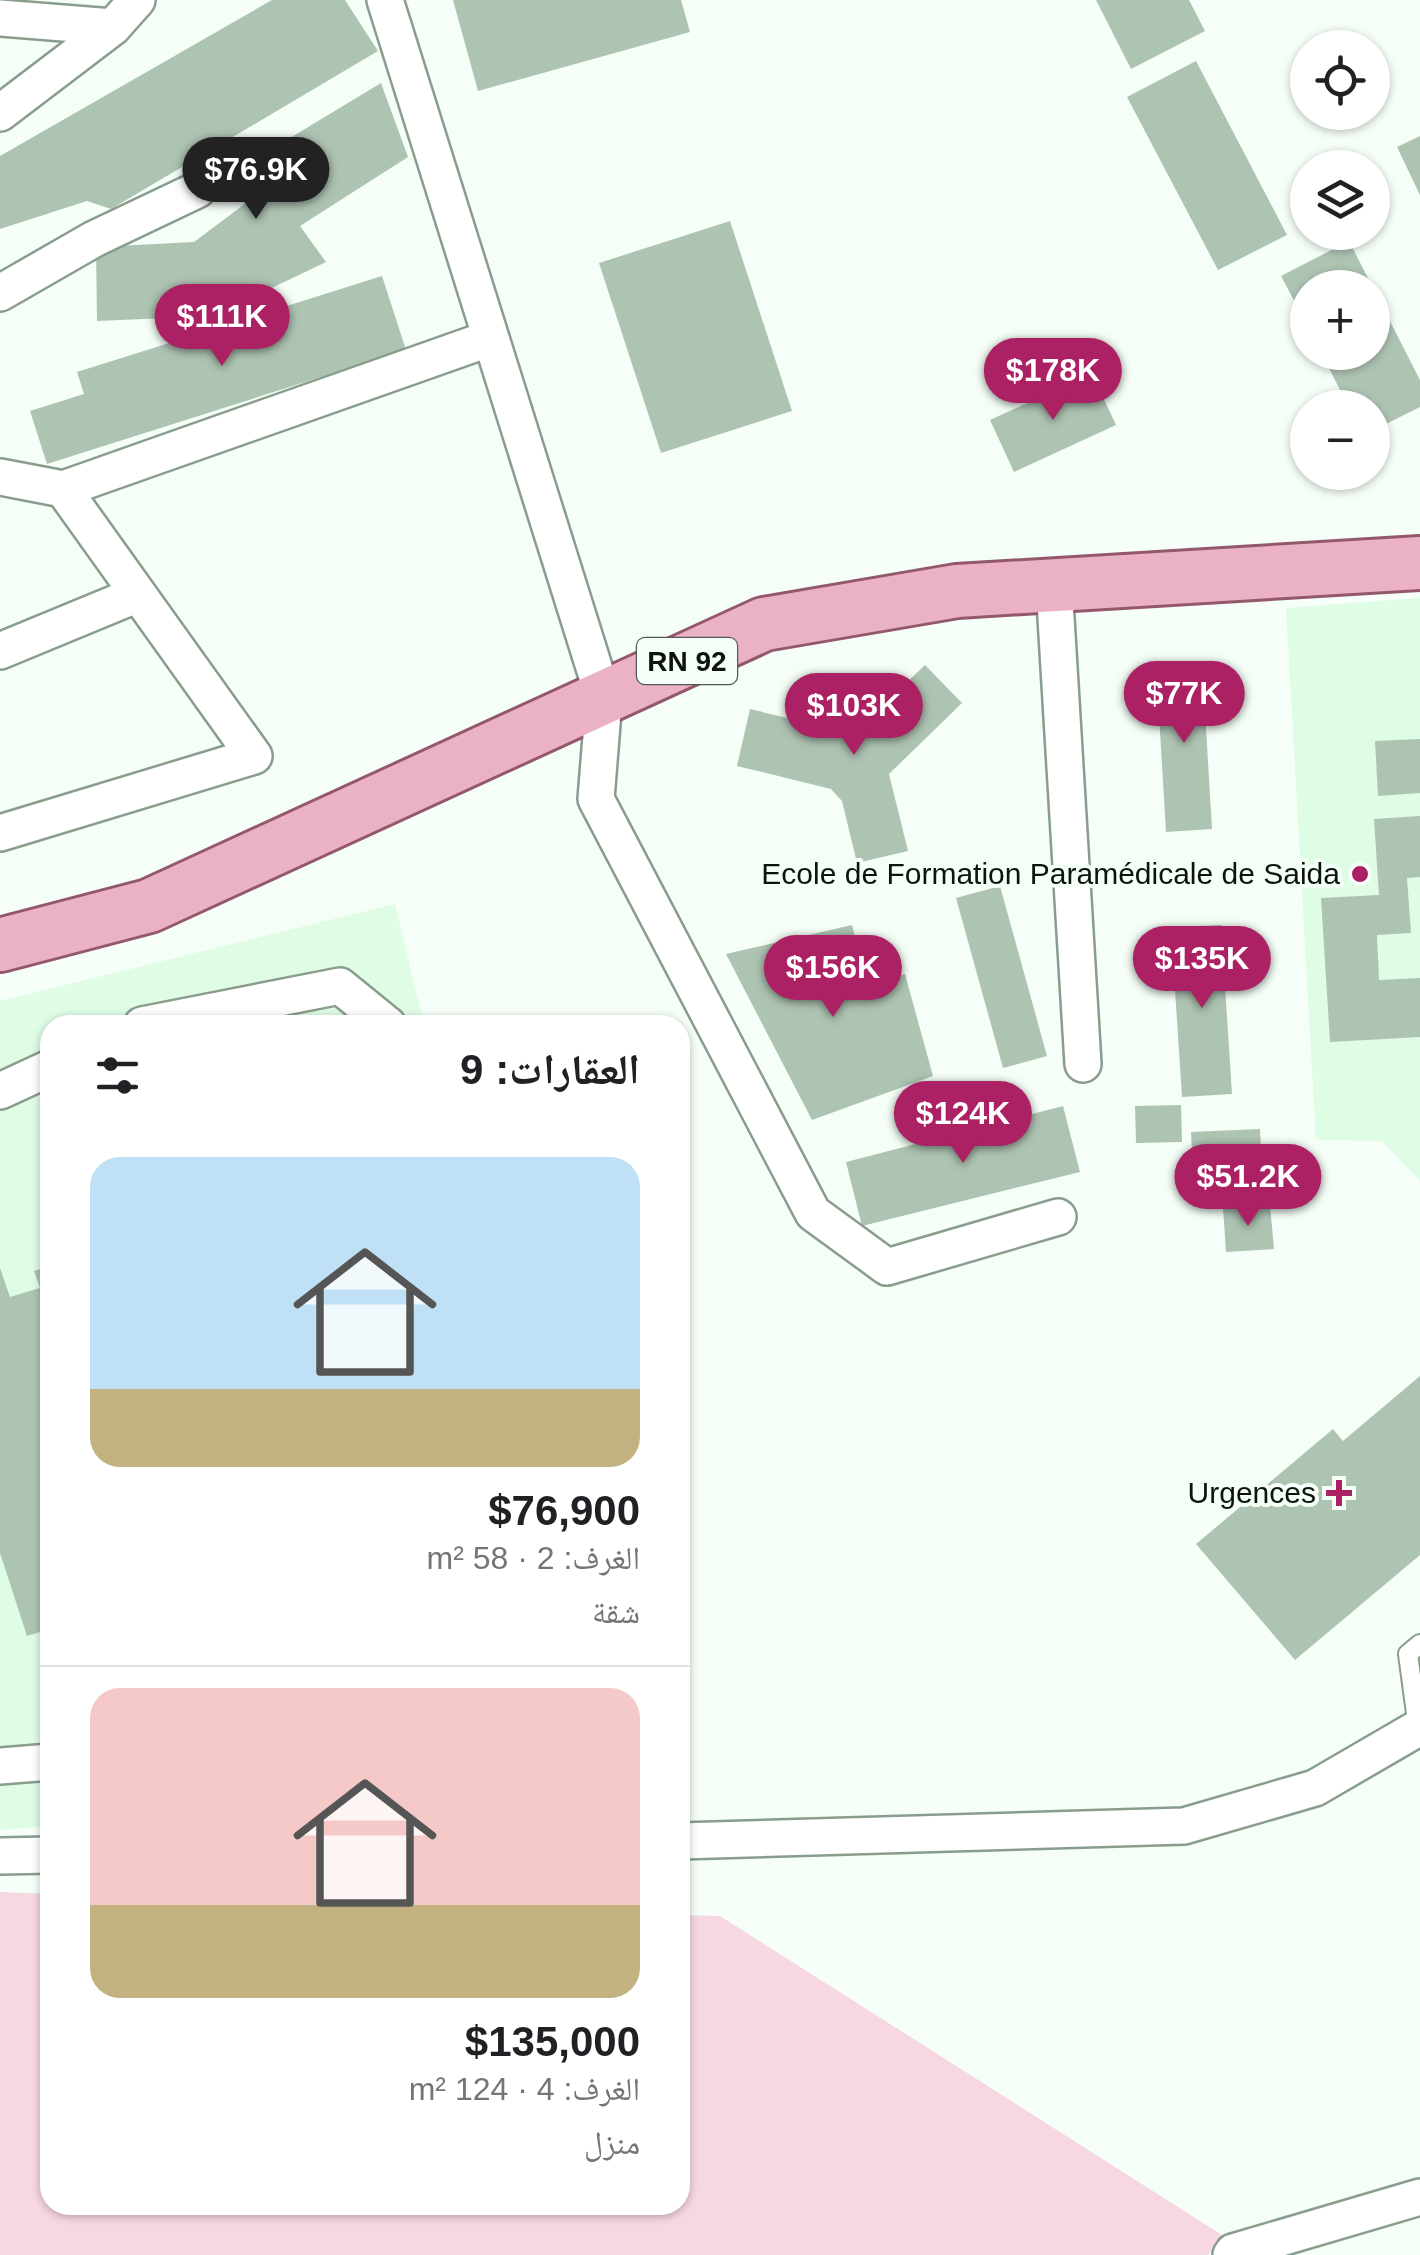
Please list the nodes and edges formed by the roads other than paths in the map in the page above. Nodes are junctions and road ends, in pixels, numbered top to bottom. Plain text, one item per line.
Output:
1 (136, 0) edge
2 (385, 0) edge
3 (0, 18) edge
4 (113, 27) junction
5 (0, 113) edge
6 (197, 190) dead end
7 (0, 293) edge
8 (491, 338) junction
9 (0, 477) edge
10 (63, 489) junction
11 (1420, 563) edge
12 (1054, 585) junction
13 (138, 594) junction
14 (0, 651) edge
15 (604, 699) junction
16 (0, 833) edge
17 (0, 945) edge
18 (193, 1015) edge
19 (376, 1015) edge
20 (1083, 1064) dead end
21 (40, 1073) edge
22 (0, 1091) edge
23 (1058, 1217) dead end
24 (1420, 1644) edge
25 (1419, 1728) edge
26 (40, 1763) edge
27 (0, 1766) edge
28 (690, 1841) edge
29 (40, 1855) edge
30 (0, 1856) edge
31 (1420, 2197) edge
32 (1231, 2255) edge

1 - 4 street
2 - 8 street
3 - 4 street
4 - 5 street
6 - 7 street
8 - 10 street
8 - 15 street
9 - 10 street
10 - 13 street
11 - 12 main road, RN 92
12 - 15 main road, RN 92
12 - 20 street
13 - 14 street
13 - 16 street
15 - 17 main road, RN 92
15 - 23 street
18 - 19 street
21 - 22 street
24 - 25 lane
25 - 28 street
26 - 27 street
29 - 30 street
31 - 32 street

